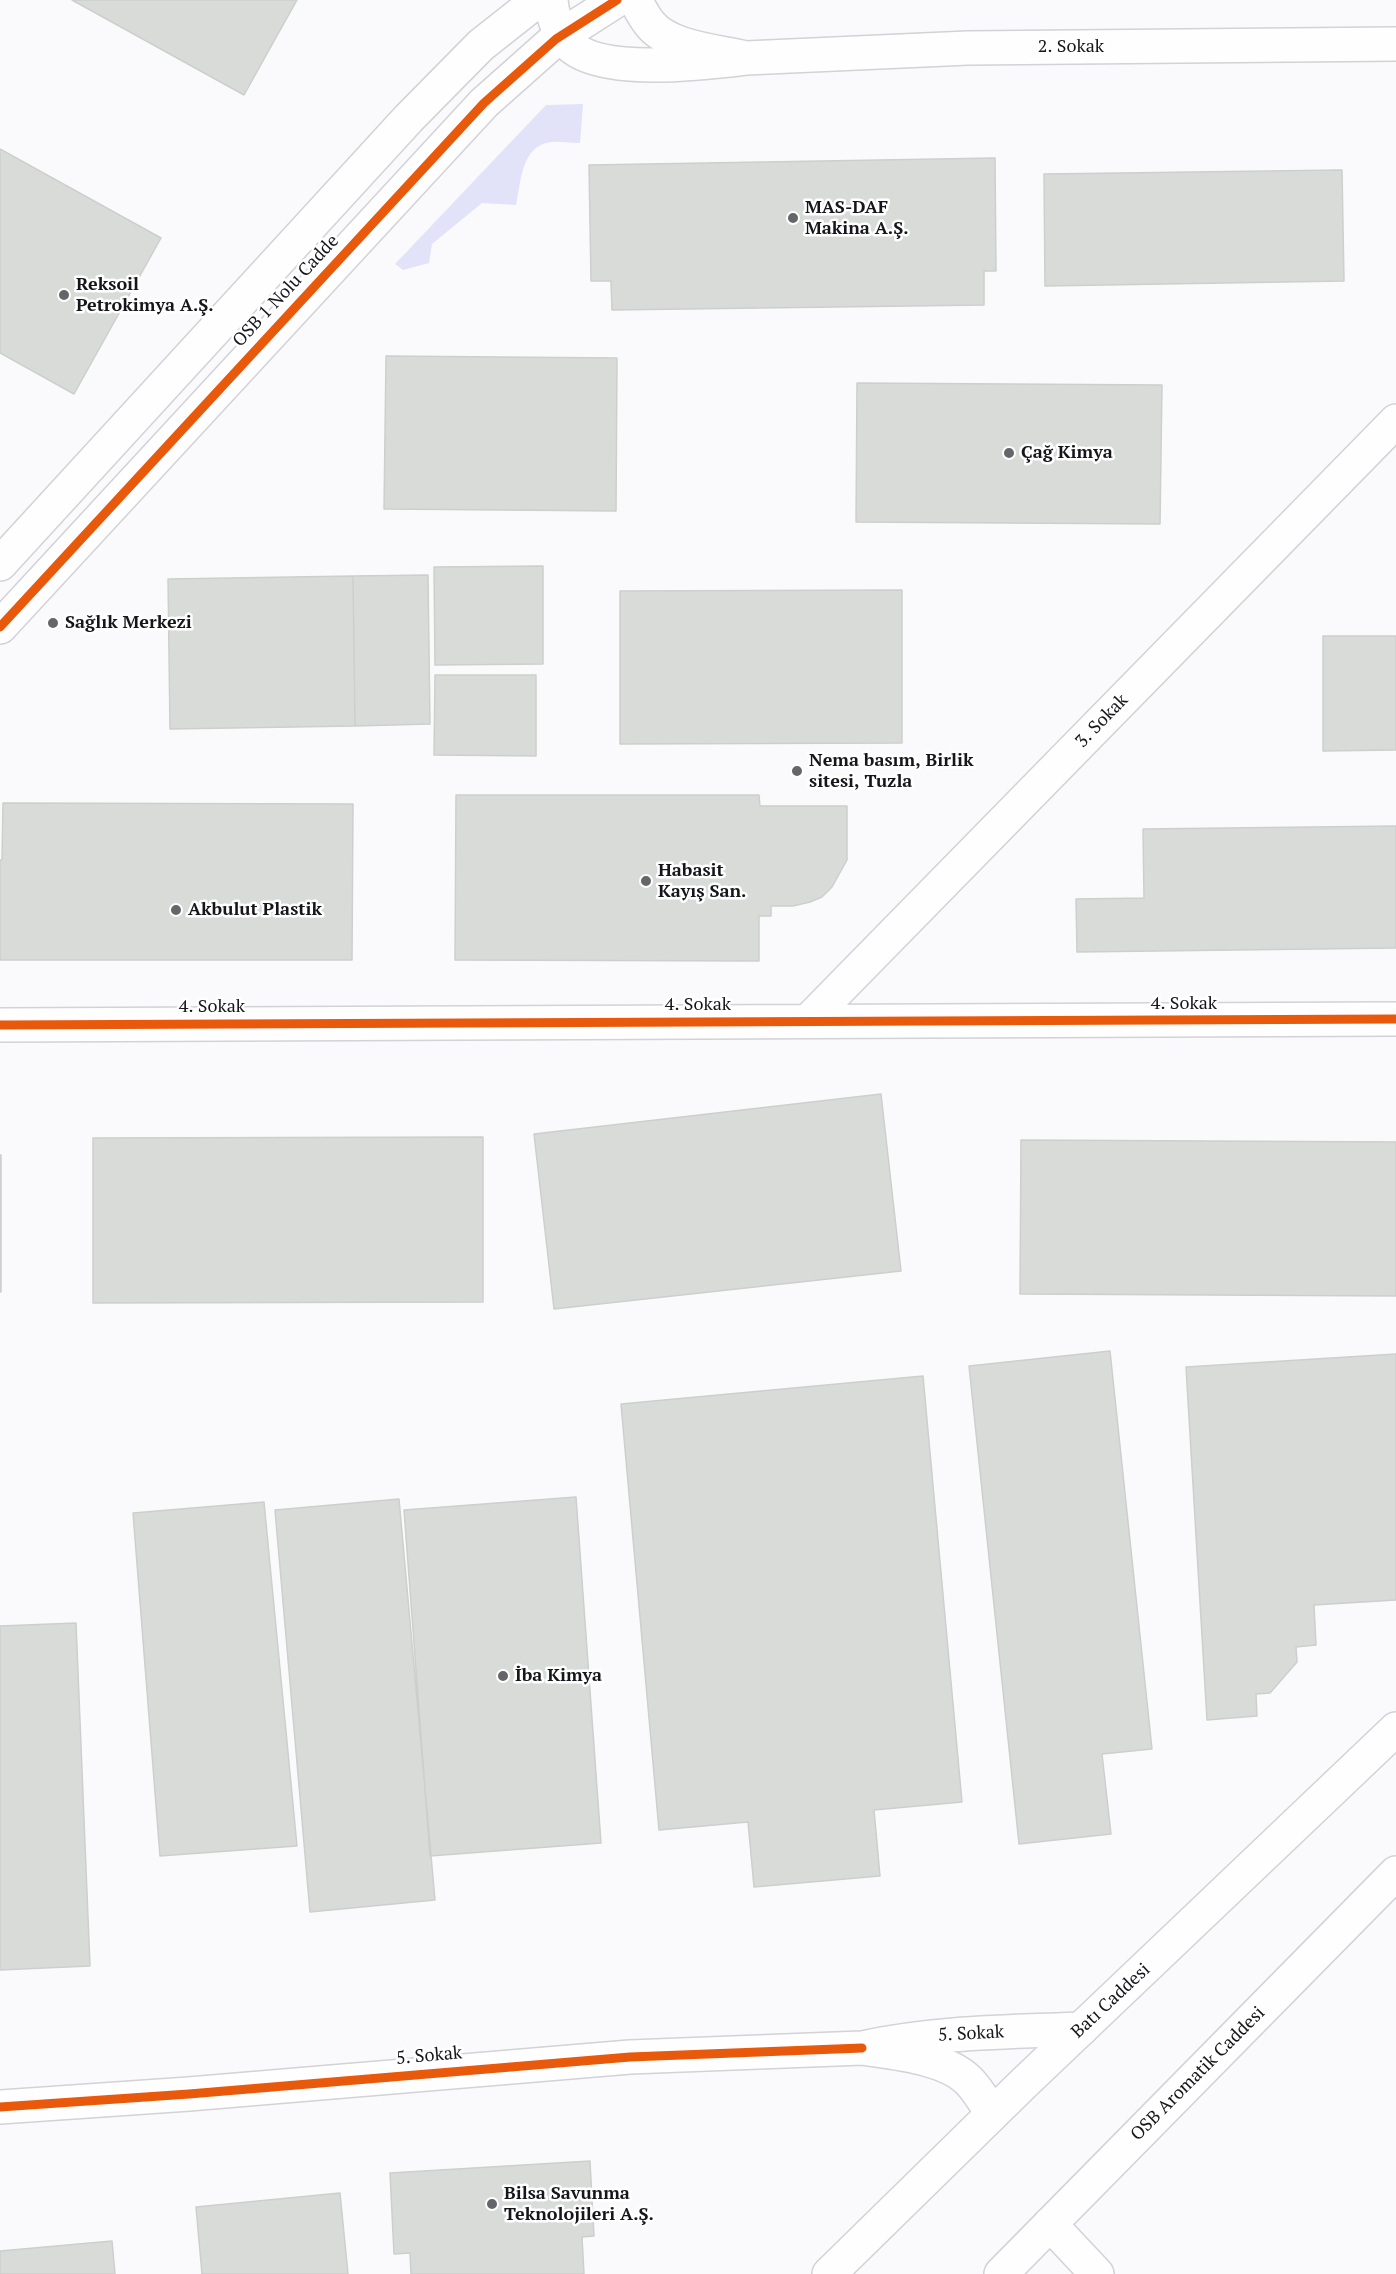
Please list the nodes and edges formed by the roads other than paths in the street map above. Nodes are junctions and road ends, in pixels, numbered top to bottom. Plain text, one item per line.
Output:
1 (538, 0) edge
2 (551, 0) edge
3 (617, 0) edge
4 (635, 0) edge
5 (563, 35) junction
6 (1396, 44) edge
7 (746, 58) junction
8 (1396, 421) edge
9 (0, 564) edge
10 (0, 627) edge
11 (1396, 1019) edge
12 (808, 1021) junction
13 (0, 1025) edge
14 (1396, 1729) edge
15 (1396, 1873) edge
16 (1082, 2029) junction
17 (862, 2048) junction
18 (0, 2106) edge
19 (992, 2114) junction
20 (1050, 2224) junction
21 (829, 2274) edge
22 (1001, 2274) edge
23 (1097, 2274) edge

1 - 9 street, OSB 1 Nolu Cadde
2 - 5 street, 2. Sokak
3 - 5 street, OSB 1 Nolu Cadde
4 - 7 street, 2. Sokak
5 - 7 street, 2. Sokak
5 - 10 street, OSB 1 Nolu Cadde
6 - 7 street, 2. Sokak
8 - 12 street, 3. Sokak
11 - 12 street, 4. Sokak
12 - 13 street, 4. Sokak
14 - 16 street, Batı Caddesi
15 - 20 street, OSB Aromatik Caddesi
16 - 17 street, 5. Sokak
16 - 19 street, Batı Caddesi
17 - 18 street, 5. Sokak
17 - 19 street, 5. Sokak
19 - 21 street, Batı Caddesi
20 - 22 street, OSB Aromatik Caddesi
20 - 23 street

